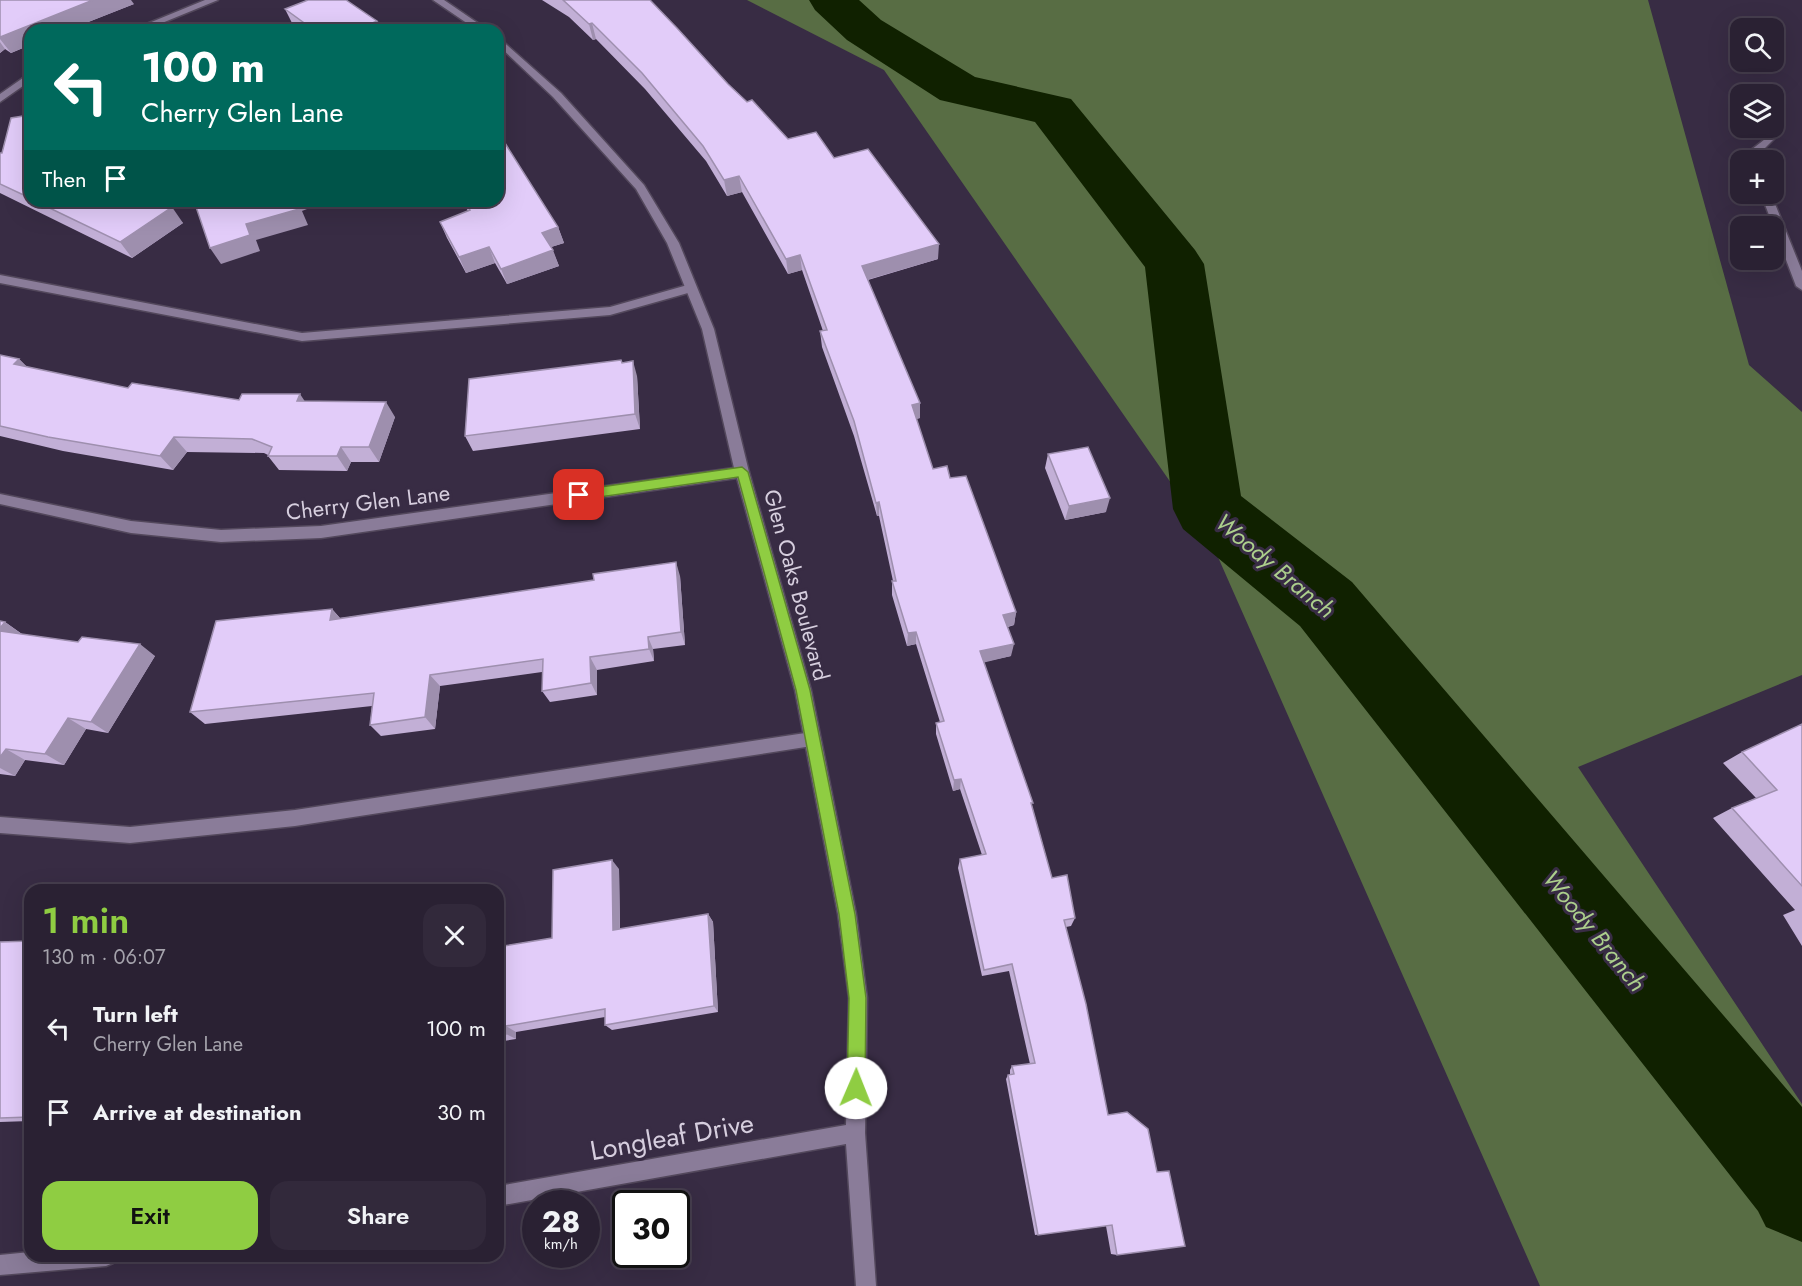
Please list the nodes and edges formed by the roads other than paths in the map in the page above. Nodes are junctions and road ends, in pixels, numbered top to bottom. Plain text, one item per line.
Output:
1 (213, 0) edge
2 (438, 0) edge
3 (152, 24) edge
4 (474, 24) edge
5 (504, 47) edge
6 (24, 81) edge
7 (0, 99) edge
8 (1769, 139) dead end
9 (1757, 150) edge
10 (1770, 204) edge
11 (0, 279) edge
12 (1802, 286) edge
13 (691, 288) junction
14 (742, 472) junction
15 (0, 499) edge
16 (812, 739) junction
17 (0, 825) edge
18 (855, 1133) junction
19 (504, 1195) edge
20 (35, 1262) edge
21 (0, 1265) edge
22 (866, 1286) edge

1 - 3 street
2 - 4 street
5 - 13 street, Glen Oaks Boulevard
6 - 7 street
8 - 9 street
10 - 12 street
11 - 13 street
13 - 14 street, Glen Oaks Boulevard
14 - 15 street, Cherry Glen Lane
14 - 16 street, Glen Oaks Boulevard
16 - 17 street
16 - 18 street, Glen Oaks Boulevard
18 - 19 street, Longleaf Drive
18 - 22 street, Glen Oaks Boulevard
20 - 21 street

